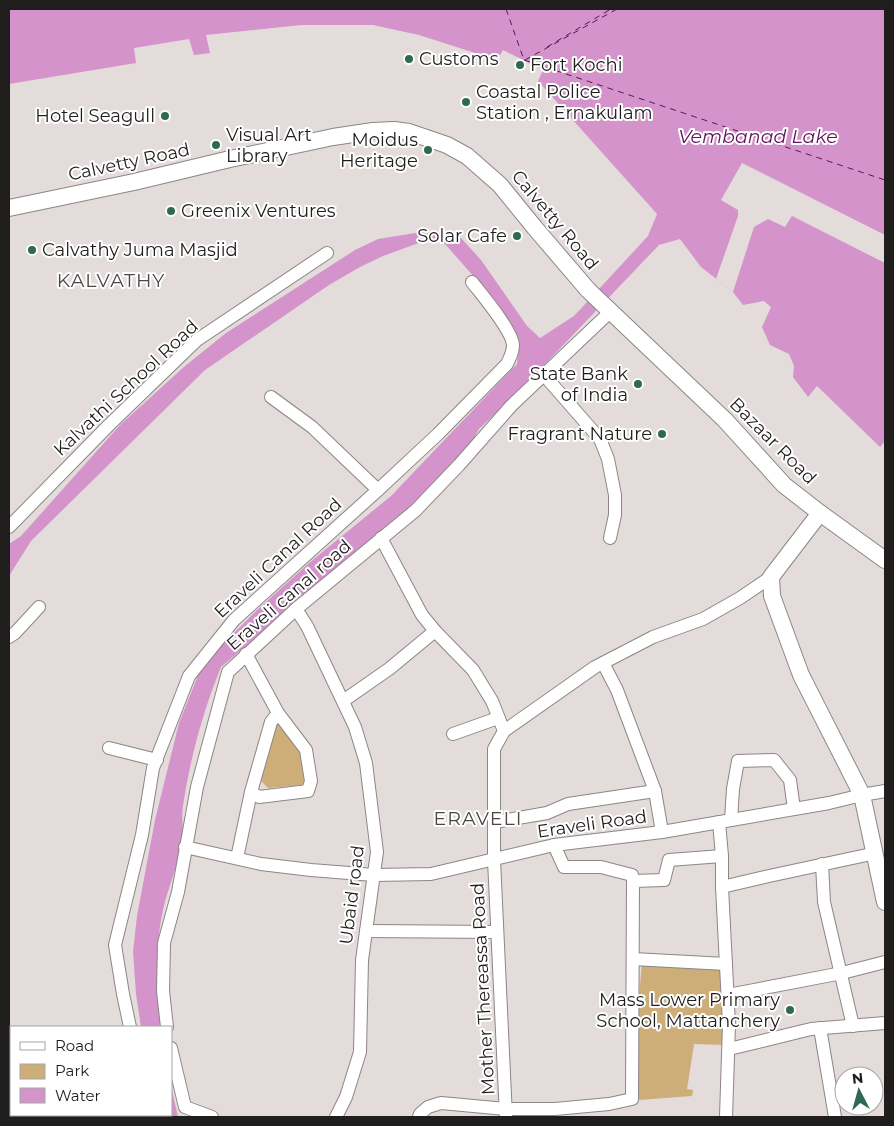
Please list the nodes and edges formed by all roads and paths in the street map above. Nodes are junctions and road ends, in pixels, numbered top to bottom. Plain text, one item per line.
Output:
1 (9, 208) edge
2 (327, 253) dead end
3 (472, 282) dead end
4 (608, 308) junction
5 (641, 340) joint
6 (544, 374) junction
7 (271, 398) dead end
8 (378, 490) junction
9 (820, 513) junction
10 (9, 527) edge
11 (381, 538) junction
12 (610, 538) dead end
13 (885, 560) edge
14 (771, 577) junction
15 (39, 607) dead end
16 (296, 609) junction
17 (435, 631) junction
18 (9, 637) edge
19 (246, 654) junction
20 (603, 663) junction
21 (343, 701) junction
22 (278, 713) junction
23 (498, 718) junction
24 (504, 731) junction
25 (453, 734) dead end
26 (109, 748) dead end
27 (157, 760) junction
28 (655, 791) junction
29 (885, 791) edge
30 (251, 792) junction
31 (862, 795) junction
32 (794, 809) junction
33 (725, 821) junction
34 (495, 822) junction
35 (662, 832) junction
36 (554, 845) junction
37 (185, 847) junction
38 (876, 853) junction
39 (722, 856) junction
40 (237, 858) junction
41 (494, 860) junction
42 (822, 864) junction
43 (374, 875) junction
44 (633, 881) junction
45 (722, 887) junction
46 (885, 902) edge
47 (366, 932) junction
48 (498, 932) junction
49 (633, 959) junction
50 (885, 962) edge
51 (726, 964) junction
52 (842, 973) junction
53 (728, 995) junction
54 (885, 1023) edge
55 (130, 1026) edge
56 (167, 1026) edge
57 (853, 1026) junction
58 (820, 1028) junction
59 (729, 1049) junction
60 (172, 1052) edge
61 (506, 1113) edge
62 (212, 1117) edge
63 (336, 1117) edge
64 (419, 1117) edge
65 (726, 1117) edge
66 (835, 1117) edge

1 - 4 street, Calvetty Road
2 - 10 street, Kalvathi School Road
3 - 8 street, Eraveli Canal Road
4 - 5 street, Calvetty Road
4 - 6 street, Eraveli canal road
5 - 9 street, Bazaar Road
6 - 11 street, Eraveli canal road
6 - 12 street
7 - 8 street
8 - 27 street, Eraveli Canal Road
9 - 13 street, Bazaar Road
9 - 14 street
11 - 16 street, Eraveli canal road
11 - 17 street
14 - 20 street
14 - 31 street
15 - 18 street
16 - 19 street, Eraveli canal road
16 - 21 street, Ubaid road
17 - 21 street
17 - 23 street
19 - 22 street
19 - 37 street, Eraveli canal road
20 - 24 street
20 - 28 street
21 - 43 street, Ubaid road
22 - 30 street
22 - 30 street
23 - 24 street
23 - 25 street
24 - 34 street, Mother Thereassa Road
26 - 27 street
27 - 55 street, Eraveli Canal Road
28 - 34 street
28 - 35 street
29 - 31 street, Eraveli Road
30 - 40 street
31 - 32 street, Eraveli Road
31 - 38 street
32 - 33 street, Eraveli Road
32 - 33 street
33 - 35 street, Eraveli Road
33 - 39 street
34 - 41 street, Mother Thereassa Road
35 - 36 street, Eraveli Road
36 - 41 street, Eraveli Road
36 - 44 street
37 - 40 street, Eraveli Road
37 - 56 street, Eraveli canal road
38 - 42 street
38 - 46 street
39 - 44 street
39 - 45 street
40 - 43 street, Eraveli Road
41 - 43 street, Eraveli Road
41 - 48 street, Mother Thereassa Road
42 - 45 street
42 - 52 street
43 - 47 street, Ubaid road
44 - 49 street
45 - 51 street
47 - 48 street
47 - 63 street, Ubaid road
48 - 61 street, Mother Thereassa Road
49 - 51 street
49 - 61 street
50 - 52 street
51 - 53 street
52 - 53 street
52 - 57 street
53 - 59 street
54 - 57 street
57 - 58 street
58 - 59 street
58 - 66 street
59 - 65 street
60 - 62 street
61 - 64 street

